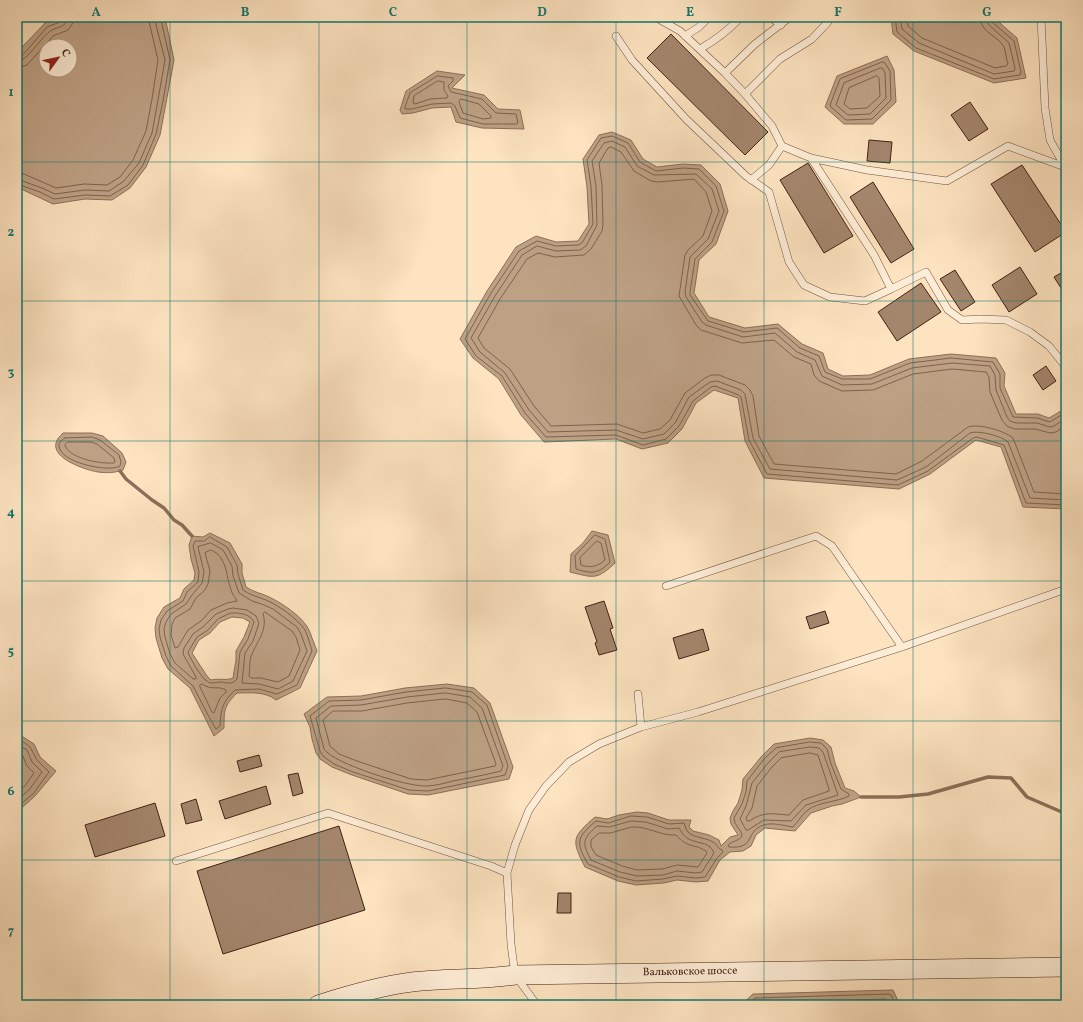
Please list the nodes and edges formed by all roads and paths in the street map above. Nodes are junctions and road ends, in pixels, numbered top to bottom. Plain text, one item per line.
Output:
1 (655, 17) edge
2 (709, 17) edge
3 (741, 17) edge
4 (770, 17) edge
5 (790, 17) edge
6 (826, 17) edge
7 (1041, 17) edge
8 (781, 25) junction
9 (616, 36) dead end
10 (685, 36) junction
11 (700, 49) junction
12 (725, 73) junction
13 (745, 94) junction
14 (782, 146) junction
15 (811, 158) junction
16 (1066, 168) edge
17 (751, 180) junction
18 (892, 289) junction
19 (1066, 367) edge
20 (666, 586) dead end
21 (1066, 589) edge
22 (902, 647) junction
23 (638, 694) dead end
24 (641, 727) junction
25 (176, 861) dead end
26 (506, 873) junction
27 (1066, 967) edge
28 (515, 974) junction
29 (318, 1005) edge
30 (536, 1005) edge

1 - 10 lane
2 - 10 lane
3 - 11 lane
4 - 8 lane
5 - 8 lane
6 - 13 lane
7 - 16 lane
8 - 12 lane
9 - 17 lane
10 - 11 lane
11 - 12 lane
12 - 13 lane
13 - 14 lane
14 - 15 lane
14 - 17 lane
15 - 16 lane
15 - 18 lane
17 - 18 lane
18 - 19 lane
20 - 22 lane
21 - 22 lane
22 - 24 lane
23 - 24 lane
24 - 26 lane
25 - 26 lane
26 - 28 lane
27 - 28 main road, Вальковское шоссе
28 - 29 main road, Вальковское шоссе
28 - 30 lane

